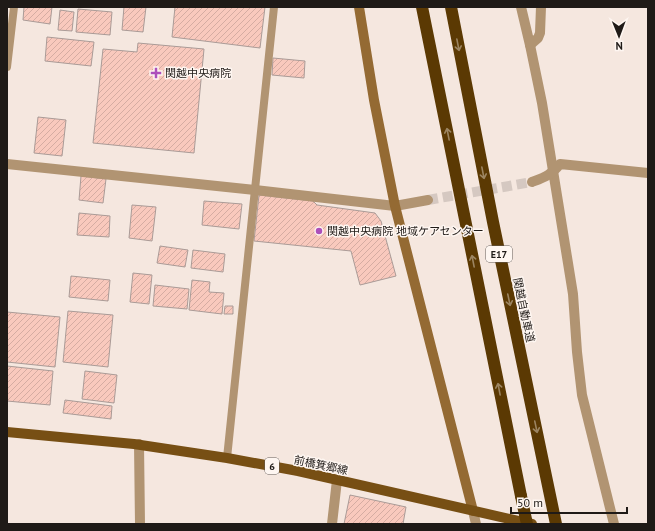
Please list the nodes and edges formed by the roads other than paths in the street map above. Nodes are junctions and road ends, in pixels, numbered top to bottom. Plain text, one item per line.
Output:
1 (14, 7) edge
2 (274, 7) edge
3 (360, 7) edge
4 (422, 7) edge
5 (451, 7) edge
6 (521, 7) edge
7 (541, 7) edge
8 (530, 45) junction
9 (7, 67) edge
10 (7, 164) edge
11 (553, 172) junction
12 (648, 173) edge
13 (532, 182) tunnel mouth
14 (255, 190) junction
15 (428, 200) tunnel mouth
16 (395, 206) junction
17 (7, 432) edge
18 (139, 444) junction
19 (227, 458) junction
20 (337, 480) junction
21 (473, 511) junction
22 (140, 524) edge
23 (332, 524) edge
24 (476, 524) edge
25 (527, 524) edge
26 (532, 524) edge
27 (556, 524) edge
28 (614, 524) edge

1 - 9 lane
2 - 14 lane
3 - 16 street
25 -> 4 highway, E17, bridge
5 -> 27 highway, 関越自動車道 / E17
6 - 8 street
7 - 8 street
8 - 11 street
10 - 14 street
11 - 12 street
11 - 13 street
11 - 28 street
14 - 16 street
14 - 19 lane
15 - 16 street
16 - 21 street
17 - 18 main road, 前橋箕郷線 / 6
18 - 19 main road, 前橋箕郷線 / 6
18 - 22 street
19 - 20 main road, 前橋箕郷線 / 6
20 - 21 main road, 前橋箕郷線 / 6
20 - 23 street
21 - 24 street
21 - 26 main road, 前橋箕郷線 / 6

